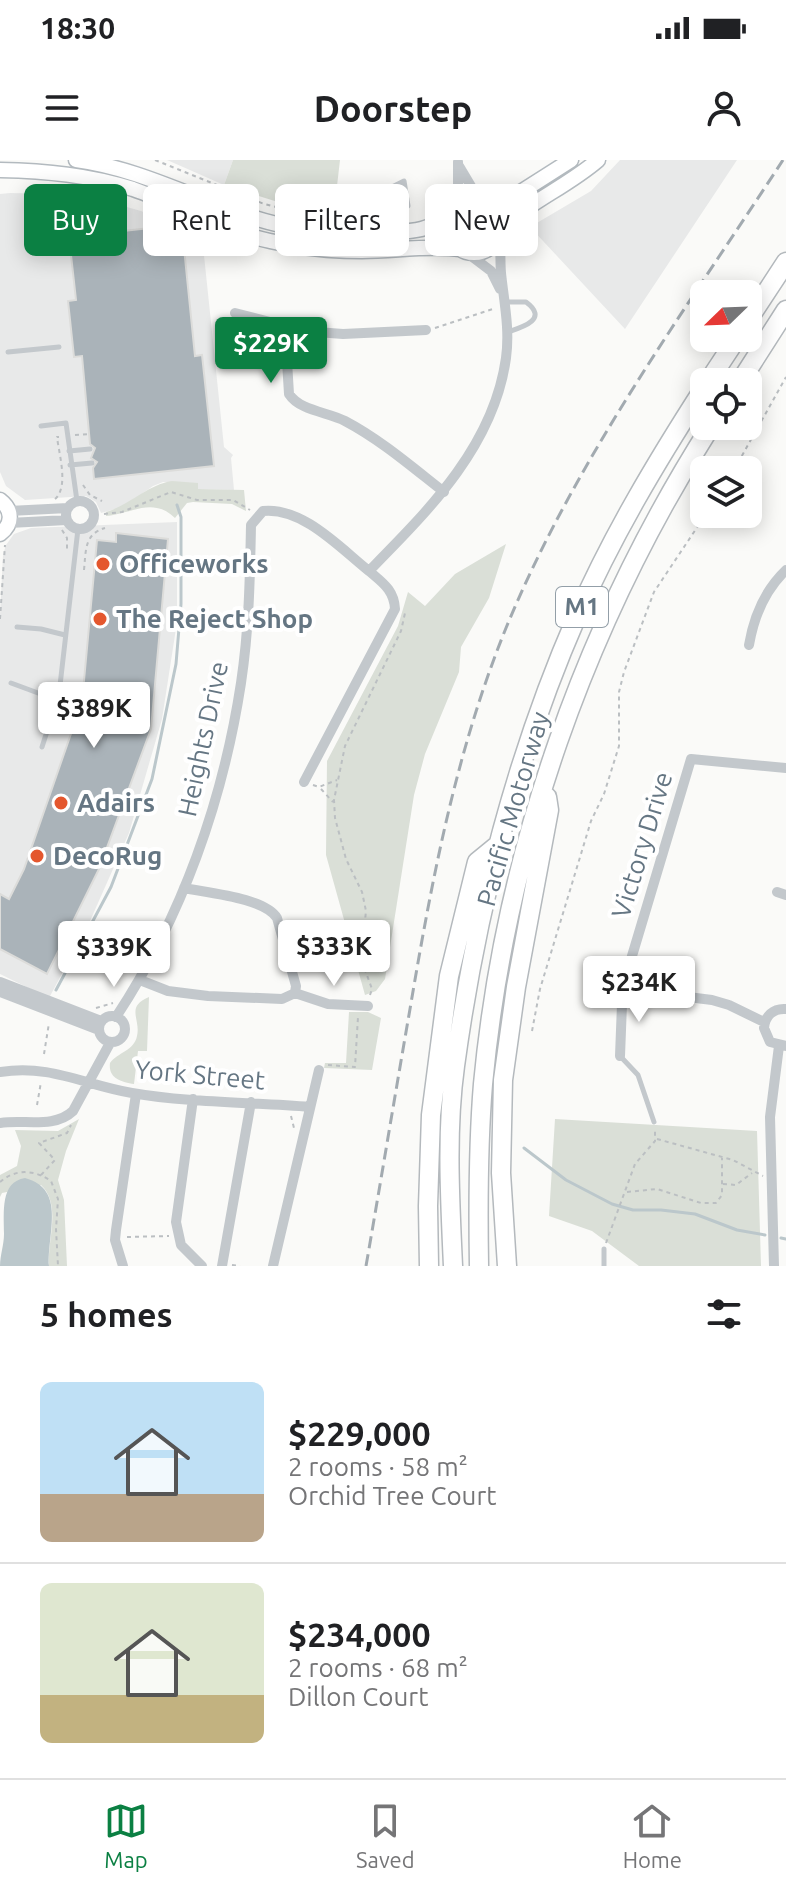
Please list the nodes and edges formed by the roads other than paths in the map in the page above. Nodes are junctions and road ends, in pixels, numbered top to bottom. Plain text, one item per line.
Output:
1 (76, 160) edge
2 (571, 160) edge
3 (598, 160) edge
4 (458, 161) edge
5 (122, 165) edge
6 (0, 170) edge
7 (458, 184) edge
8 (472, 184) edge
9 (533, 184) edge
10 (538, 201) edge
11 (275, 223) edge
12 (425, 247) edge
13 (471, 256) edge
14 (502, 256) edge
15 (786, 262) edge
16 (762, 299) edge
17 (506, 305) junction
18 (786, 310) edge
19 (235, 313) dead end
20 (426, 330) road end
21 (508, 333) junction
22 (290, 337) junction
23 (59, 347) dead end
24 (8, 352) dead end
25 (749, 368) edge
26 (690, 410) edge
27 (41, 426) dead end
28 (703, 440) edge
29 (90, 449) dead end
30 (69, 451) junction
31 (92, 463) dead end
32 (70, 465) junction
33 (444, 492) junction
34 (72, 504) junction
35 (67, 520) junction
36 (5, 522) edge
37 (77, 534) junction
38 (786, 570) edge
39 (369, 571) junction
40 (17, 627) dead end
41 (65, 635) junction
42 (749, 645) dead end
43 (11, 683) dead end
44 (57, 700) junction
45 (42, 747) dead end
46 (786, 768) edge
47 (545, 780) junction
48 (304, 782) road end
49 (499, 844) junction
50 (184, 888) junction
51 (140, 980) junction
52 (0, 982) edge
53 (624, 989) junction
54 (0, 992) edge
55 (295, 993) junction
56 (364, 1005) road end
57 (786, 1009) edge
58 (116, 1017) junction
59 (764, 1022) junction
60 (100, 1025) junction
61 (110, 1043) junction
62 (782, 1046) edge
63 (620, 1056) joint
64 (319, 1070) road end
65 (0, 1072) edge
66 (88, 1083) junction
67 (136, 1094) junction
68 (193, 1099) junction
69 (251, 1102) junction
70 (310, 1107) junction
71 (654, 1122) road end
72 (0, 1123) edge
73 (604, 1249) road end
74 (223, 1264) edge
75 (123, 1266) edge
76 (202, 1266) edge
77 (273, 1266) edge
78 (429, 1266) edge
79 (453, 1266) edge
80 (479, 1266) edge
81 (507, 1266) edge
82 (604, 1266) edge
83 (774, 1266) edge

1 - 5 main road
2 - 9 main road
3 - 10 main road
4 - 7 street
4 - 8 street
5 - 11 main road
6 - 12 main road
13 - 17 street
14 - 17 street
15 - 16 highway
17 - 21 street
17 - 21 lane
18 - 25 highway
19 - 22 street
20 - 22 street
21 - 33 street
22 - 33 street
23 - 24 lane
26 - 49 highway, Pacific Motorway / M1
27 - 30 lane
28 - 47 highway, Pacific Motorway / M1
29 - 30 lane
30 - 32 lane
31 - 32 lane
32 - 34 lane
33 - 39 street
34 - 35 street
34 - 36 street
34 - 37 street
35 - 36 street
35 - 37 street
37 - 41 lane
38 - 42 street
39 - 48 street
39 - 50 street, Heights Drive
40 - 41 lane
41 - 44 lane
43 - 44 lane
44 - 45 lane
46 - 53 street, Victory Drive
47 - 80 highway, Pacific Motorway / M1
47 - 81 highway
49 - 78 highway
49 - 79 highway, Pacific Motorway / M1
50 - 51 street, Heights Drive
50 - 55 street
51 - 55 street
51 - 58 street, Heights Drive
52 - 60 street
53 - 59 street
53 - 63 street
54 - 60 street
55 - 56 street
57 - 59 street
58 - 60 street
58 - 61 street
59 - 62 street
60 - 61 street
61 - 66 street
62 - 83 street
63 - 71 lane
64 - 70 street
65 - 66 street, York Street
66 - 67 street, York Street
66 - 72 street
67 - 68 street, York Street
67 - 75 street
68 - 69 street, York Street
68 - 76 street
69 - 70 street, York Street
69 - 74 street
70 - 77 street
73 - 82 lane

